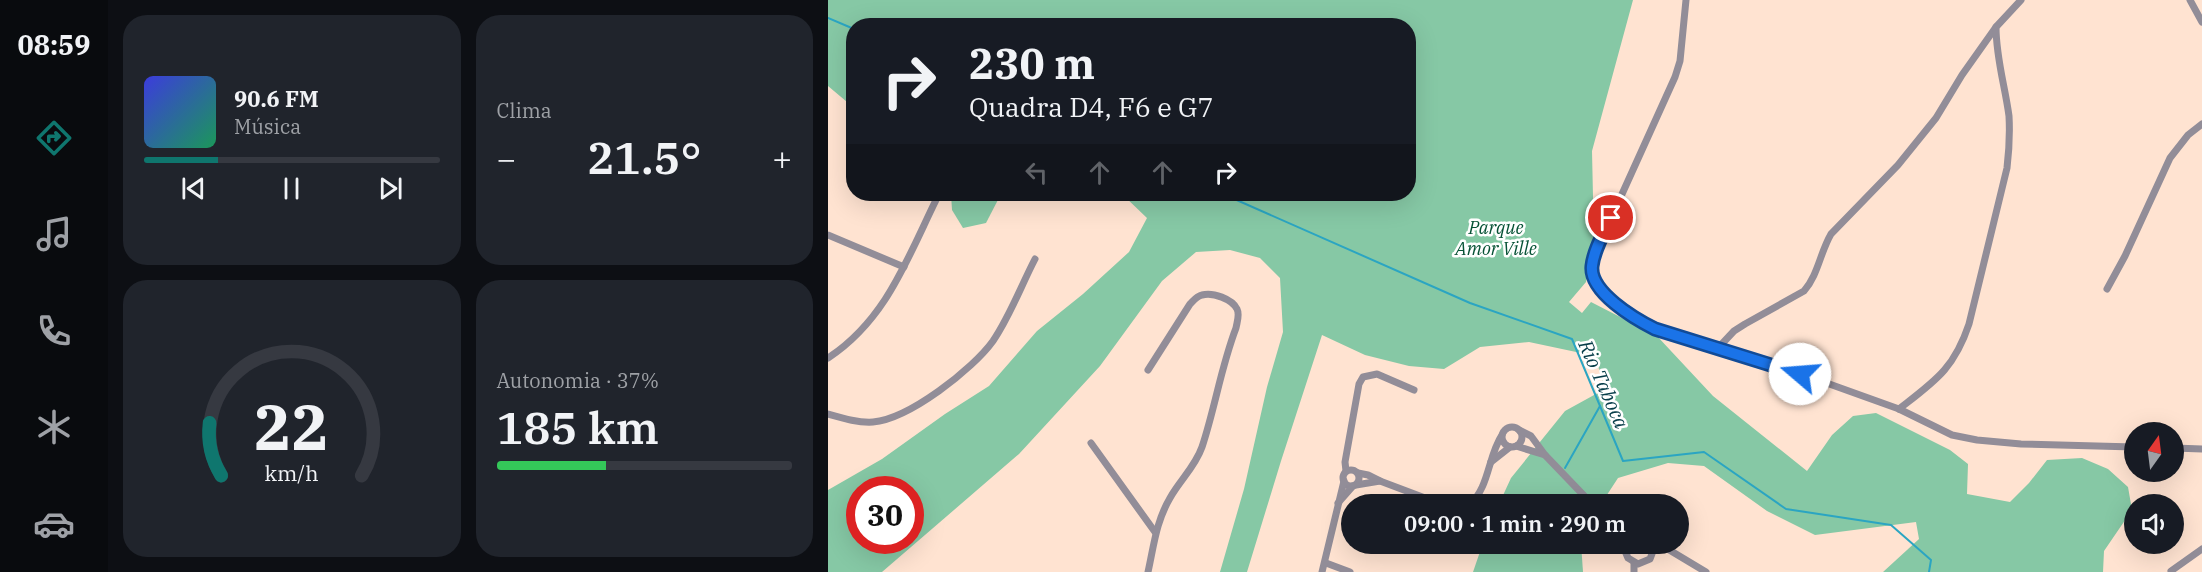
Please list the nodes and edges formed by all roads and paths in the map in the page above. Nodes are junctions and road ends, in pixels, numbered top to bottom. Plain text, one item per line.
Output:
1 (1686, 0) edge
2 (2021, 0) edge
3 (2190, 0) edge
4 (2202, 22) edge
5 (1996, 27) junction
6 (2202, 124) edge
7 (936, 201) edge
8 (828, 235) edge
9 (1035, 259) dead end
10 (904, 267) junction
11 (2107, 289) dead end
12 (1719, 347) junction
13 (828, 358) edge
14 (1148, 370) dead end
15 (1414, 390) dead end
16 (1899, 410) junction
17 (828, 414) edge
18 (1519, 430) junction
19 (1502, 435) junction
20 (1091, 443) dead end
21 (1513, 446) junction
22 (2124, 447) edge
23 (2184, 448) edge
24 (2202, 449) edge
25 (1545, 455) junction
26 (1346, 457) junction
27 (1489, 464) junction
28 (1346, 471) junction
29 (1356, 471) junction
30 (1344, 481) junction
31 (1380, 481) junction
32 (1355, 485) junction
33 (1414, 494) edge
34 (1478, 494) edge
35 (1582, 494) edge
36 (1336, 505) junction
37 (1155, 532) junction
38 (2202, 549) edge
39 (1626, 554) edge
40 (1676, 554) edge
41 (1652, 555) edge
42 (1646, 562) junction
43 (1326, 563) junction
44 (1634, 563) junction
45 (1148, 572) edge
46 (1322, 572) edge
47 (1350, 572) edge
48 (1634, 572) edge
49 (1640, 572) edge
50 (1706, 572) edge
51 (2171, 572) edge

1 - 12 street
2 - 5 street
3 - 4 street
5 - 12 street
5 - 16 street
6 - 11 street
7 - 10 street
8 - 10 street
9 - 17 street
10 - 13 street
12 - 16 street
14 - 37 street
15 - 26 street
16 - 22 street
18 - 19 street
18 - 21 street
18 - 25 street
19 - 21 street
19 - 27 street
20 - 37 street
21 - 25 street
21 - 27 street
23 - 24 street
25 - 35 street
26 - 28 street
26 - 29 street
27 - 34 street
28 - 29 street
28 - 30 street
29 - 31 street
29 - 32 street
30 - 32 street
30 - 36 street
31 - 32 street
31 - 33 street
32 - 36 street
36 - 43 street
37 - 45 street
38 - 51 street
39 - 44 street
40 - 50 street
41 - 42 street
42 - 44 street
42 - 49 street
43 - 46 street
43 - 47 street
44 - 48 street

